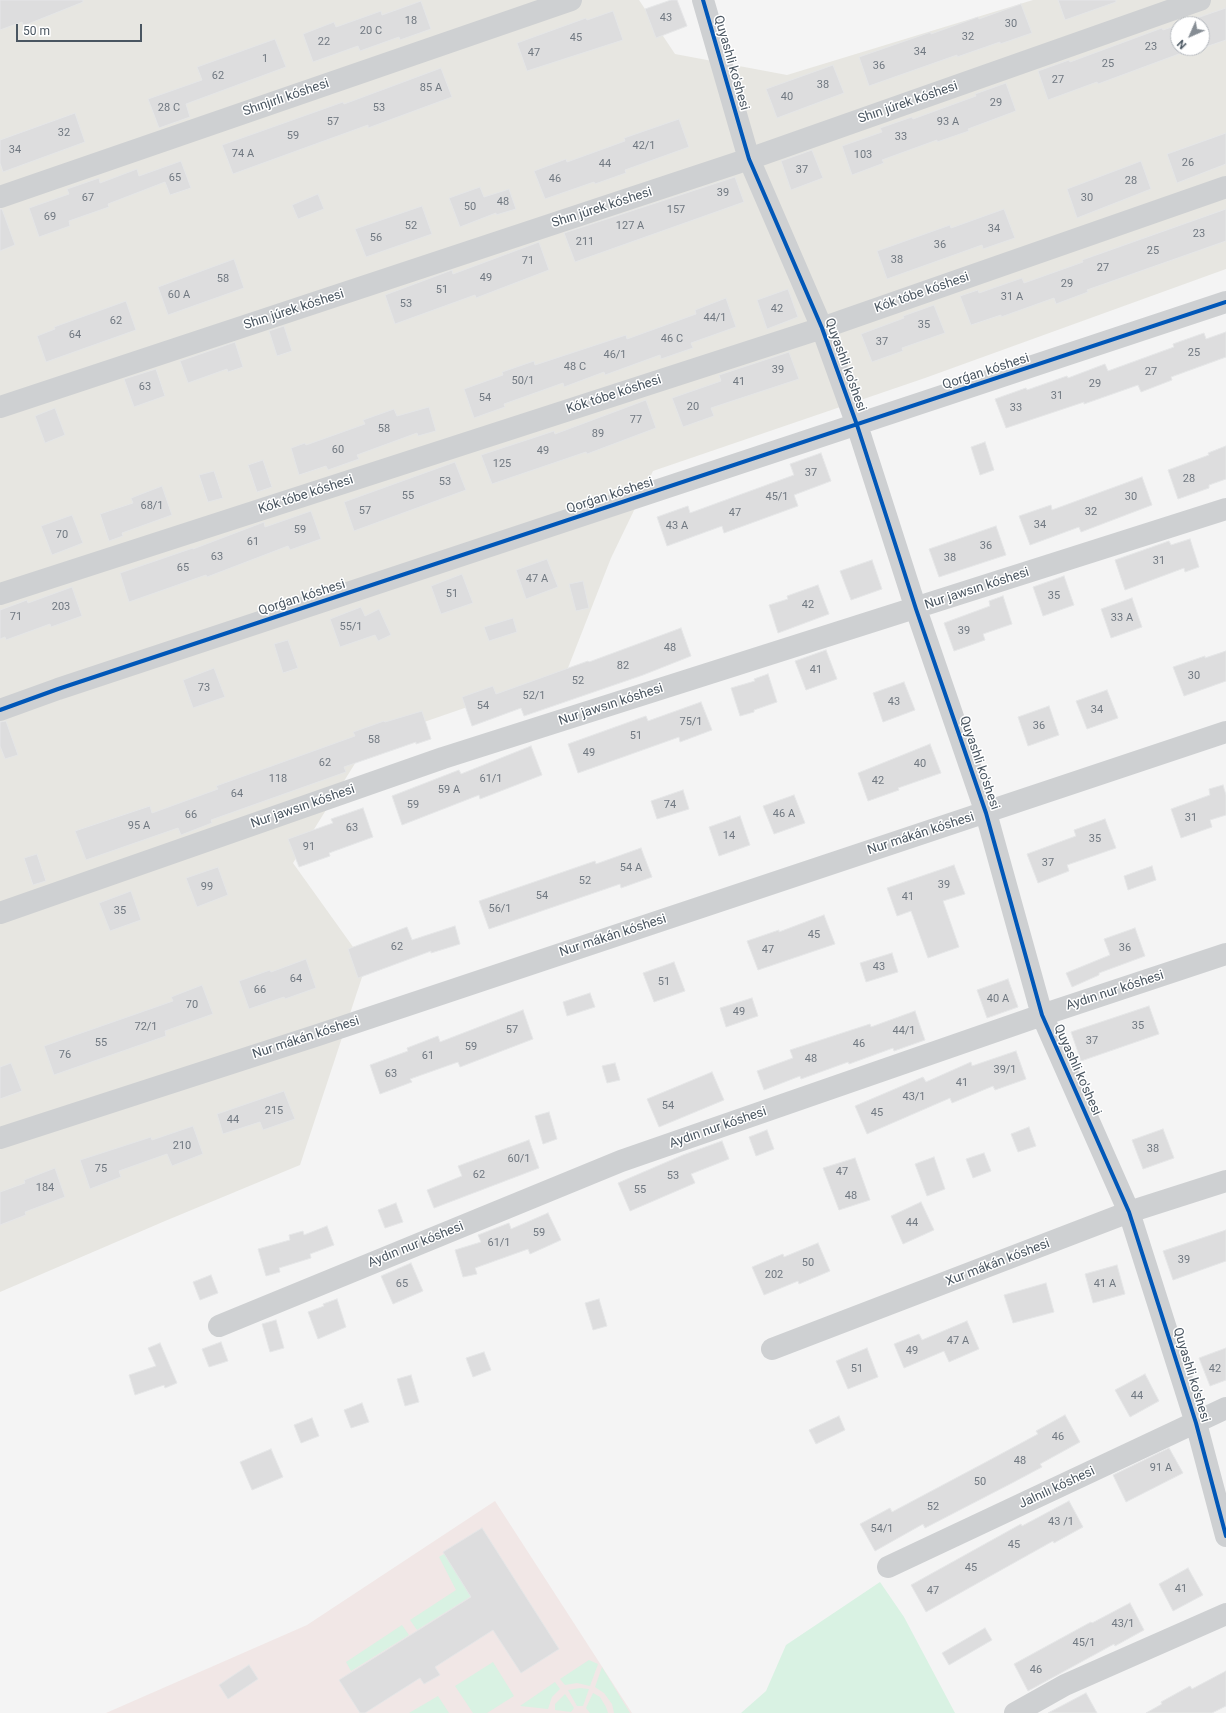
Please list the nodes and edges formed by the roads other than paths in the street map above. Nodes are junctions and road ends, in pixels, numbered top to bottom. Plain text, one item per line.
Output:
1 (572, 0) edge
2 (703, 0) edge
3 (1200, 0) edge
4 (749, 159) junction
5 (1226, 187) edge
6 (0, 197) edge
7 (1226, 302) edge
8 (822, 328) junction
9 (0, 407) edge
10 (857, 425) junction
11 (1226, 509) edge
12 (0, 594) edge
13 (916, 608) junction
14 (0, 710) edge
15 (1226, 732) edge
16 (986, 813) junction
17 (0, 913) edge
18 (1226, 954) edge
19 (1042, 1015) junction
20 (0, 1138) edge
21 (1226, 1181) edge
22 (1129, 1212) junction
23 (220, 1326) dead end
24 (772, 1349) dead end
25 (1226, 1408) edge
26 (1196, 1423) junction
27 (1226, 1536) edge
28 (888, 1567) dead end
29 (1226, 1614) edge
30 (1015, 1713) edge

1 - 6 street, Shınjırlı kóshesi
2 - 4 street, Quyashli ko'shesi
3 - 4 street, Shın júrek kóshesi
4 - 8 street, Quyashli ko'shesi
4 - 9 street, Shın júrek kóshesi
5 - 8 street, Kók tóbe kóshesi
7 - 10 street, Qorǵan kóshesi
8 - 10 street, Quyashli ko'shesi
8 - 12 street, Kók tóbe kóshesi
10 - 13 street, Quyashli ko'shesi
10 - 14 street, Qorǵan kóshesi
11 - 13 street, Nur jawsın kóshesi
13 - 16 street, Quyashli ko'shesi
13 - 17 street, Nur jawsın kóshesi
15 - 16 street, Nur mákán kóshesi
16 - 19 street, Quyashli ko'shesi
16 - 20 street, Nur mákán kóshesi
18 - 19 street, Aydın nur kóshesi
19 - 22 street, Quyashli ko'shesi
19 - 23 street, Aydın nur kóshesi
21 - 22 street, Xur mákán kóshesi
22 - 24 street, Xur mákán kóshesi
22 - 26 street, Quyashli ko'shesi
25 - 26 street, Jalnılı kóshesi
26 - 27 street, Quyashli ko'shesi
26 - 28 street, Jalnılı kóshesi
29 - 30 street

